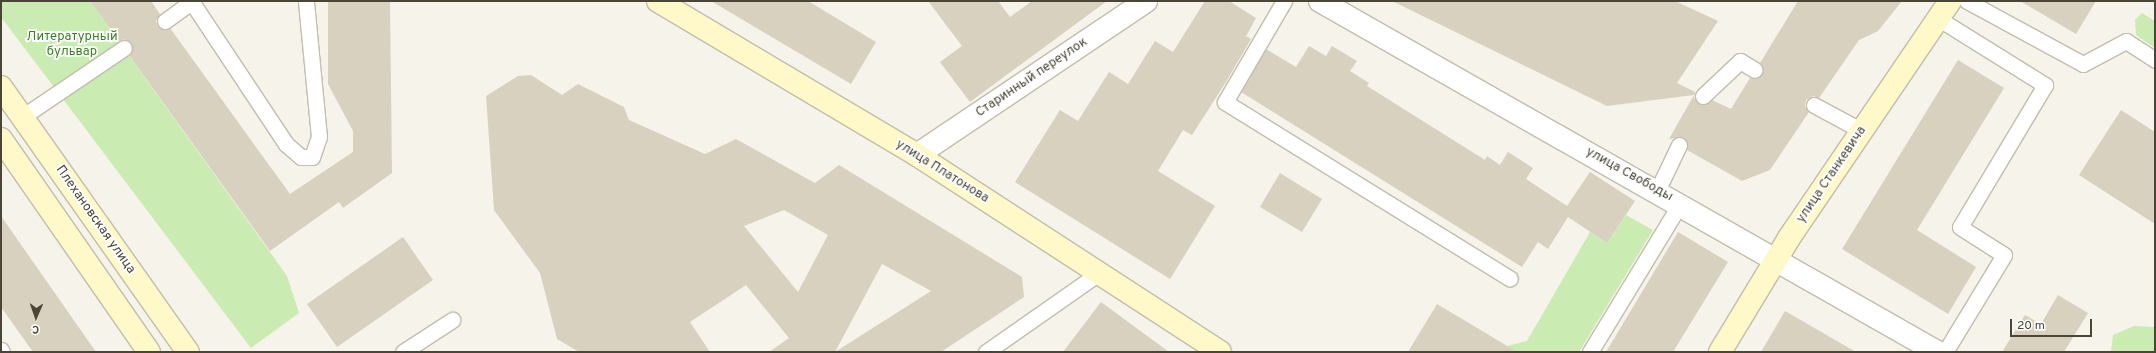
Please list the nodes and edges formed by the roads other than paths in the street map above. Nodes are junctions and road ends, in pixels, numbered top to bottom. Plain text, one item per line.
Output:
1 (192, 1) edge
2 (306, 1) edge
3 (658, 1) edge
4 (1146, 1) edge
5 (1284, 1) edge
6 (1320, 1) edge
7 (1950, 1) edge
8 (1967, 1) edge
9 (1938, 19) junction
10 (165, 21) dead end
11 (124, 48) dead end
12 (2155, 60) edge
13 (1755, 70) dead end
14 (3, 94) edge
15 (1703, 96) dead end
16 (1814, 105) dead end
17 (22, 117) junction
18 (1862, 131) junction
19 (1, 139) edge
20 (1680, 145) dead end
21 (918, 155) junction
22 (1657, 191) junction
23 (1680, 204) junction
24 (1776, 258) junction
25 (1099, 273) junction
26 (1510, 279) dead end
27 (452, 320) dead end
28 (149, 352) edge
29 (188, 352) edge
30 (403, 352) edge
31 (986, 352) edge
32 (1220, 352) edge
33 (1590, 352) edge
34 (1720, 352) edge
35 (1937, 352) edge
36 (1945, 352) edge

1 - 2 lane
1 - 10 lane
3 - 21 street, улица Платонова
4 - 21 street, Старинный переулок
5 - 26 lane
6 - 22 street, улица Свободы
7 - 9 street, улица Станкевича
8 - 12 lane
9 - 18 street, улица Станкевича
9 - 36 lane
11 - 17 lane
13 - 15 lane
14 - 17 street, Плехановская улица
16 - 18 lane
17 - 29 street, Плехановская улица
18 - 24 street, улица Станкевича
19 - 28 street
20 - 22 lane
21 - 25 street, улица Платонова
22 - 23 street, улица Свободы
23 - 24 street, улица Свободы
23 - 33 lane
24 - 34 street, улица Станкевича
24 - 35 street, улица Свободы
25 - 31 lane
25 - 32 street, улица Платонова
27 - 30 lane

